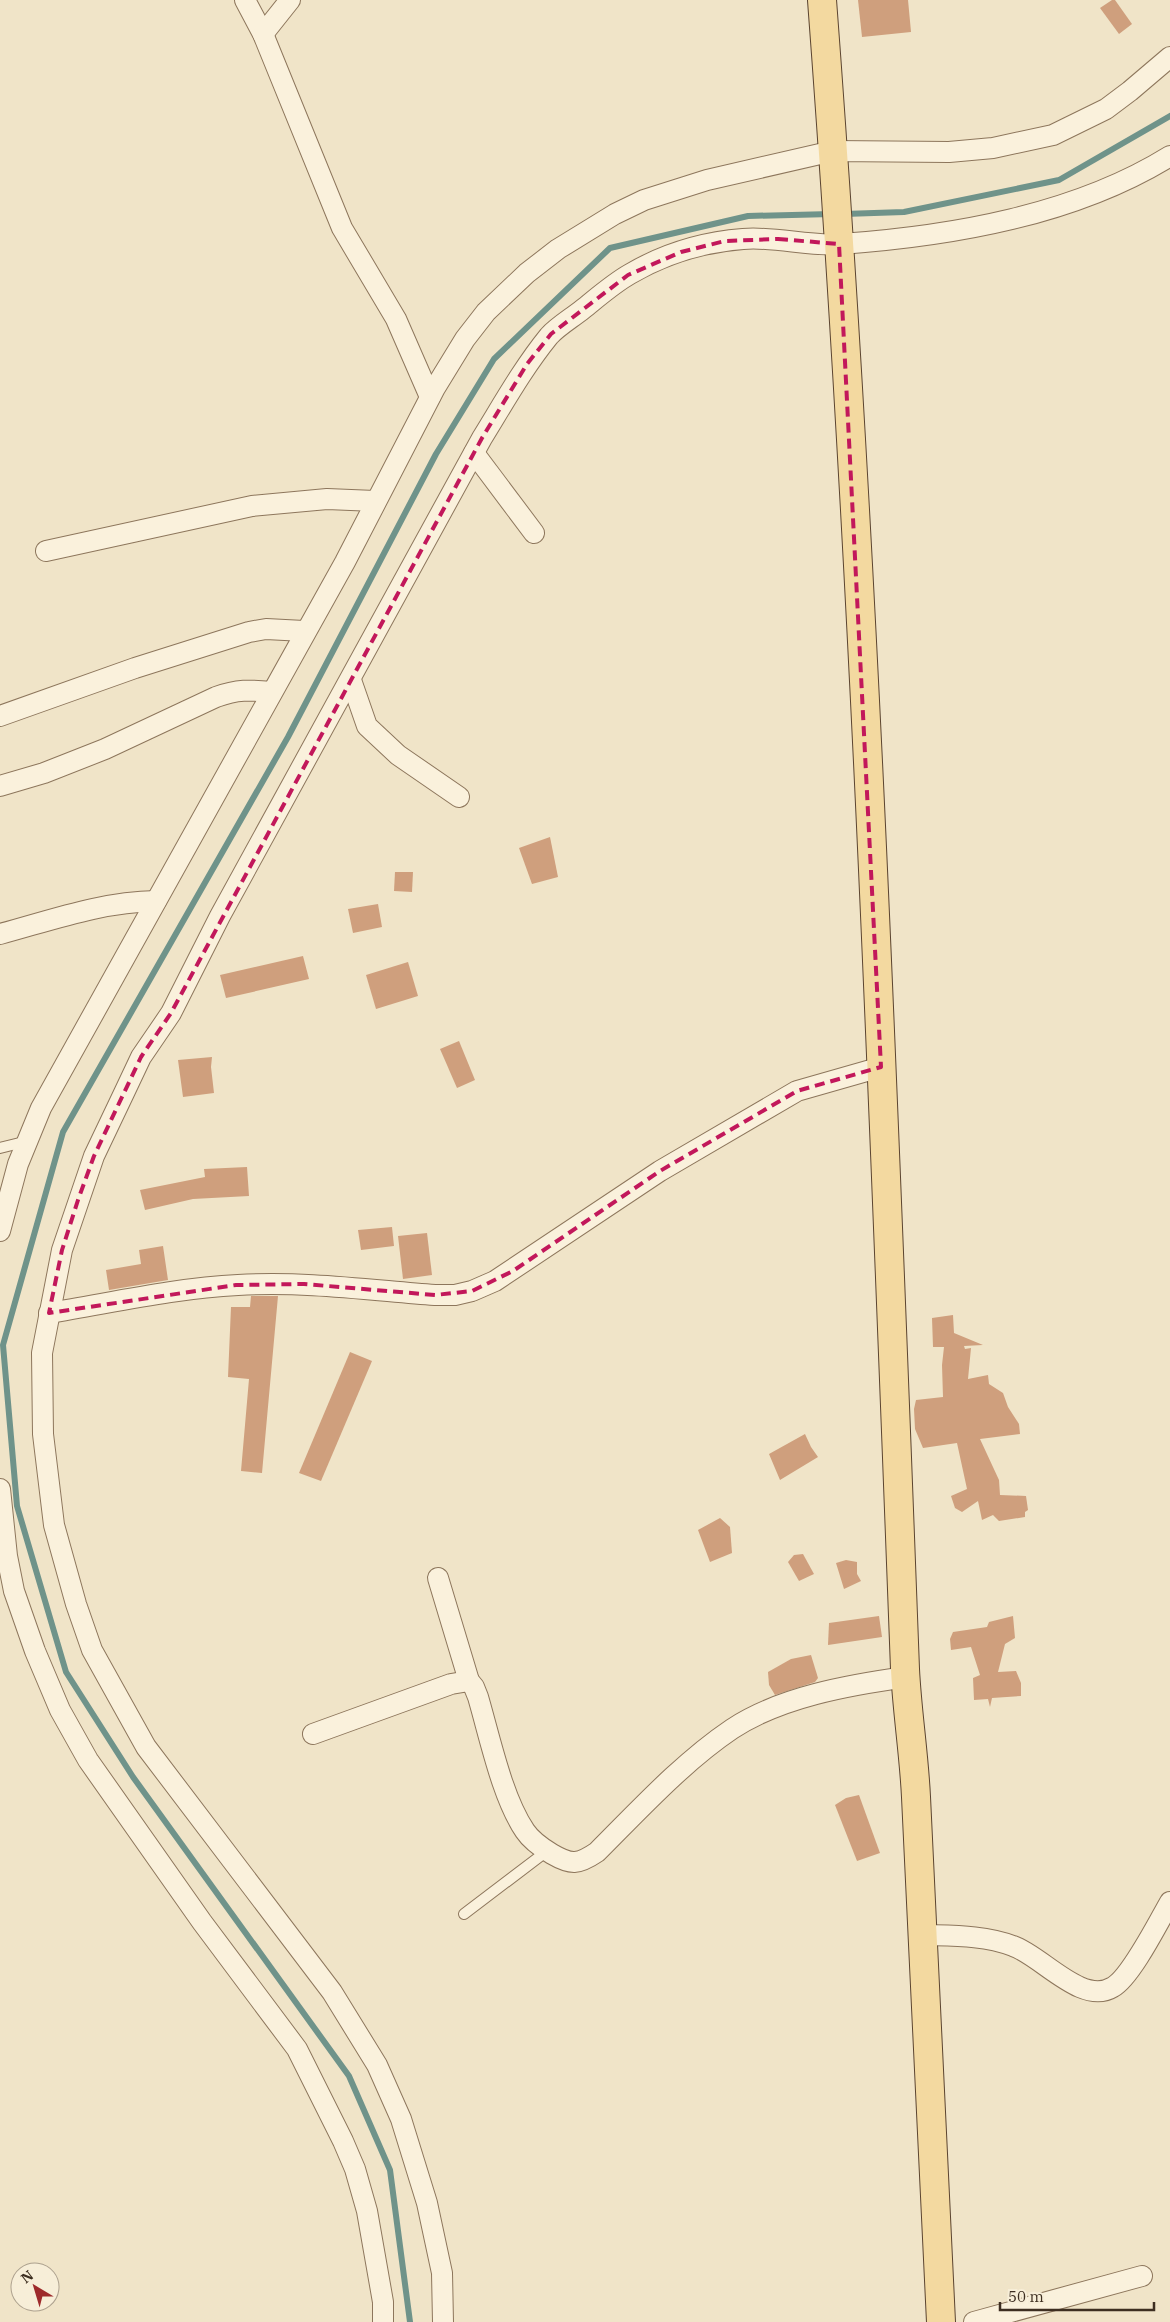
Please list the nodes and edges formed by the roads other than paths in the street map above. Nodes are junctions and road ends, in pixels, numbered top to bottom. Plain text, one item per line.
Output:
1 (245, 0) edge
2 (290, 0) edge
3 (822, 0) edge
4 (263, 34) junction
5 (1170, 57) edge
6 (834, 151) junction
7 (1170, 156) edge
8 (838, 232) junction
9 (430, 398) junction
10 (474, 453) junction
11 (375, 501) junction
12 (534, 533) dead end
13 (46, 551) dead end
14 (304, 631) junction
15 (351, 680) junction
16 (272, 692) junction
17 (0, 716) edge
18 (0, 786) edge
19 (459, 797) dead end
20 (156, 901) junction
21 (0, 934) edge
22 (881, 1067) junction
23 (28, 1141) junction
24 (0, 1148) edge
25 (0, 1231) edge
26 (49, 1313) junction
27 (0, 1489) edge
28 (438, 1578) dead end
29 (906, 1677) junction
30 (468, 1681) junction
31 (312, 1734) dead end
32 (547, 1851) junction
33 (1170, 1902) edge
34 (464, 1914) dead end
35 (922, 1935) junction
36 (1142, 2276) dead end
37 (383, 2322) edge
38 (443, 2322) edge
39 (941, 2322) edge
40 (974, 2322) edge

1 - 4 street
2 - 4 street
3 - 6 main road
4 - 9 street
5 - 6 street
6 - 8 main road
6 - 9 street
7 - 8 street
8 - 10 street
8 - 22 main road
9 - 11 street
10 - 12 street
10 - 15 street
11 - 13 street
11 - 14 street
14 - 16 street
14 - 17 street
15 - 19 street
15 - 26 street
16 - 18 street
16 - 20 street
20 - 21 street
20 - 23 street
22 - 26 street
22 - 29 main road
23 - 24 lane
23 - 25 street
26 - 38 street
27 - 37 street
28 - 30 street
29 - 32 street
29 - 35 main road
30 - 31 street
30 - 32 street
32 - 34 lane
33 - 35 street
35 - 39 main road
36 - 40 street

